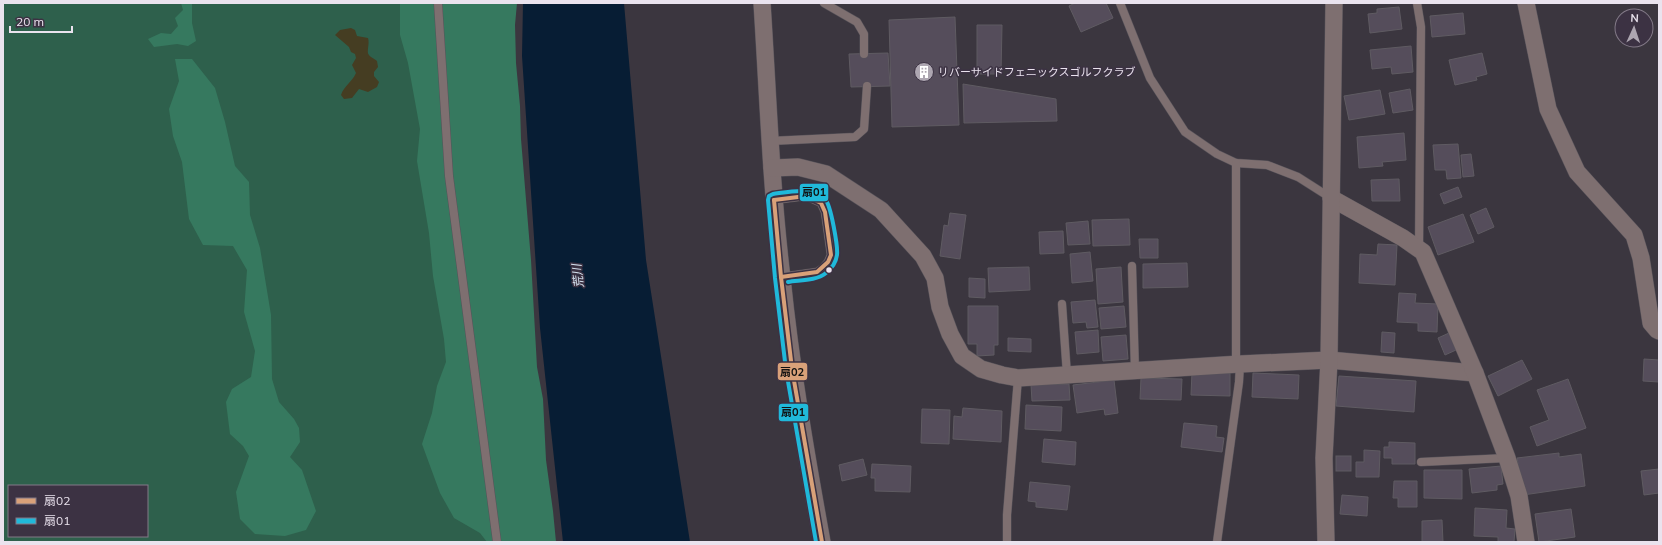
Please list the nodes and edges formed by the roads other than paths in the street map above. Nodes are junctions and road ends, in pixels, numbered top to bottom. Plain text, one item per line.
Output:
1 (438, 3) edge
2 (762, 3) edge
3 (824, 3) edge
4 (1120, 3) edge
5 (1334, 3) edge
6 (1417, 3) edge
7 (1526, 3) edge
8 (864, 54) dead end
9 (867, 86) dead end
10 (770, 141) junction
11 (1236, 163) junction
12 (772, 168) junction
13 (1331, 198) junction
14 (774, 200) junction
15 (1419, 248) junction
16 (1132, 266) dead end
17 (781, 277) junction
18 (1062, 304) dead end
19 (1659, 330) edge
20 (1329, 360) junction
21 (1238, 364) junction
22 (1135, 371) junction
23 (1475, 373) junction
24 (1067, 375) junction
25 (1018, 378) junction
26 (1507, 458) junction
27 (1421, 462) dead end
28 (497, 542) edge
29 (822, 542) edge
30 (1007, 542) edge
31 (1217, 542) edge
32 (1326, 542) edge
33 (1526, 542) edge

1 - 28 lane
2 - 10 street
3 - 8 lane
4 - 11 lane
5 - 13 street
6 - 15 lane
7 - 19 street
9 - 10 lane
10 - 12 street
11 - 13 lane
11 - 21 lane
12 - 14 street
12 - 25 street
13 - 15 street
13 - 20 street
14 - 17 street
14 - 17 lane
15 - 23 street
16 - 22 lane
17 - 29 street
18 - 24 lane
20 - 21 street
20 - 23 street
20 - 32 street
21 - 22 street
21 - 31 lane
22 - 24 street
23 - 26 street
24 - 25 street
25 - 30 lane
26 - 27 lane
26 - 33 street

